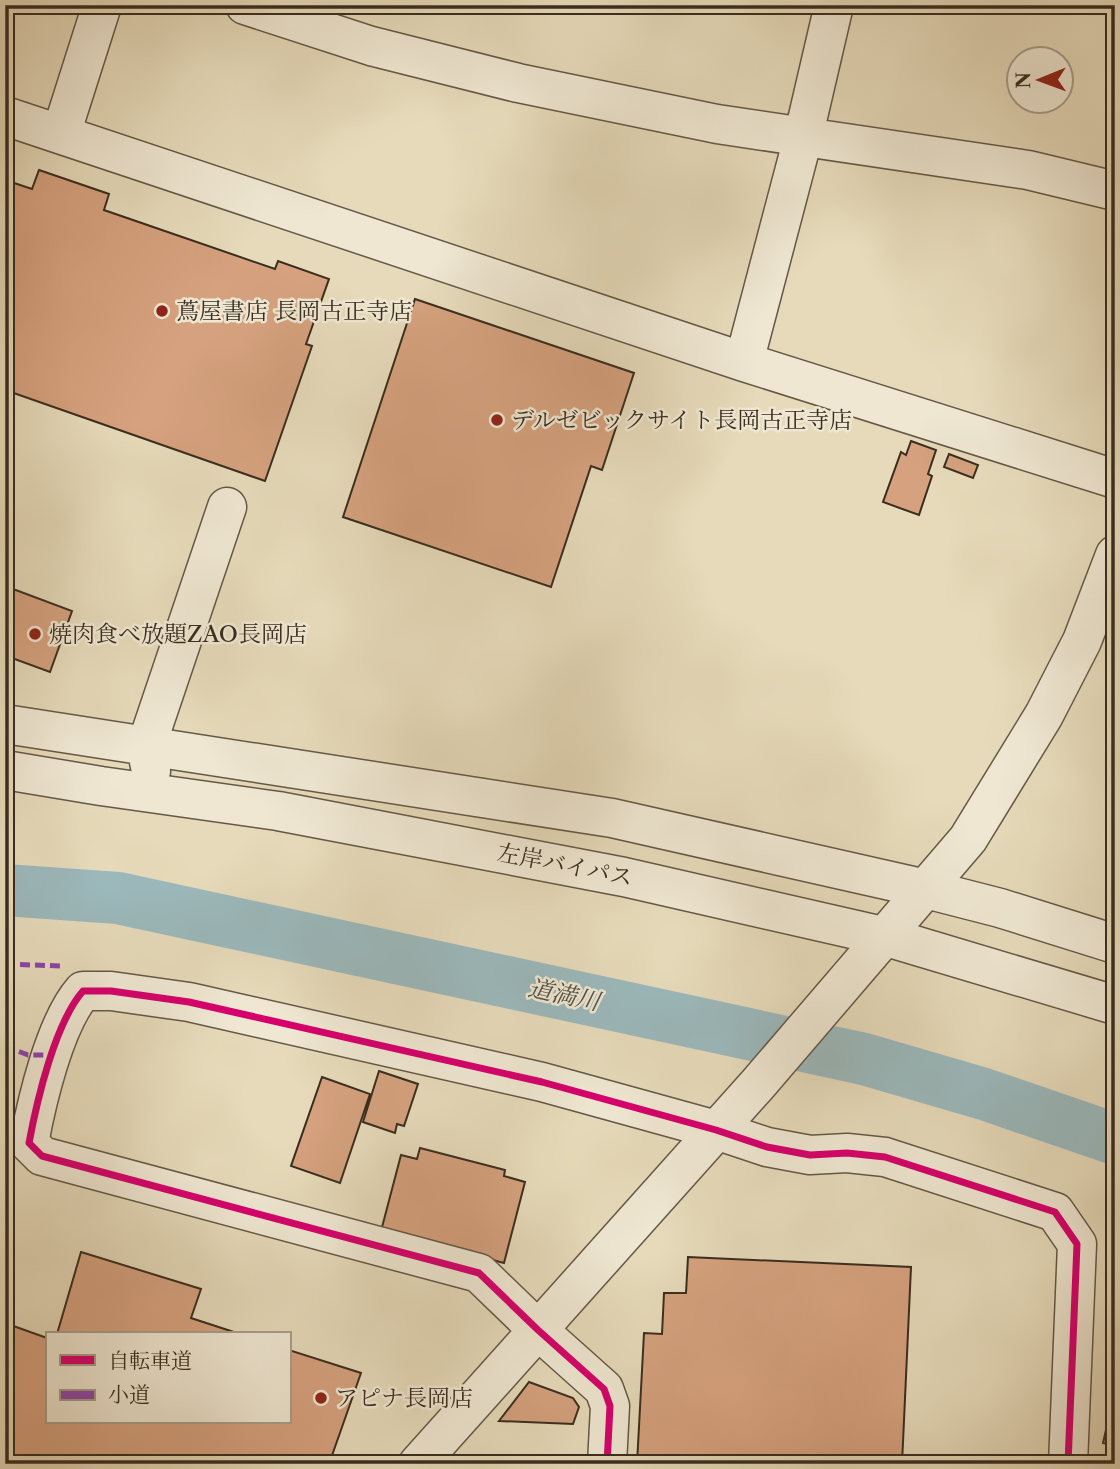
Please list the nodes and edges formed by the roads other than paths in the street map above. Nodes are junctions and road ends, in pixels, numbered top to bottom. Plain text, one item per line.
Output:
1 (102, 5) edge
2 (244, 5) edge
3 (834, 5) edge
4 (5, 116) edge
5 (61, 134) junction
6 (803, 138) junction
7 (1115, 191) edge
8 (744, 362) junction
9 (1115, 480) edge
10 (227, 507) dead end
11 (1115, 555) edge
12 (5, 724) edge
13 (146, 747) junction
14 (5, 770) edge
15 (278, 811) junction
16 (926, 889) junction
17 (887, 937) junction
18 (1115, 944) edge
19 (1115, 1004) edge
20 (716, 1130) junction
21 (538, 1330) junction
22 (418, 1464) edge
23 (607, 1464) edge
24 (1068, 1464) edge

1 - 5 street
2 - 6 street
3 - 6 street
4 - 5 street
5 - 8 street
6 - 7 street
6 - 8 street
8 - 9 street
10 - 13 street
11 - 16 street
12 - 13 street
13 - 15 street
13 - 16 street
14 - 15 street, 左岸バイパス
15 - 17 street, 左岸バイパス
16 - 17 street
16 - 18 street
17 - 19 street, 左岸バイパス
17 - 20 street
20 - 21 street
20 - 21 street
20 - 24 street
21 - 22 street
21 - 23 street

